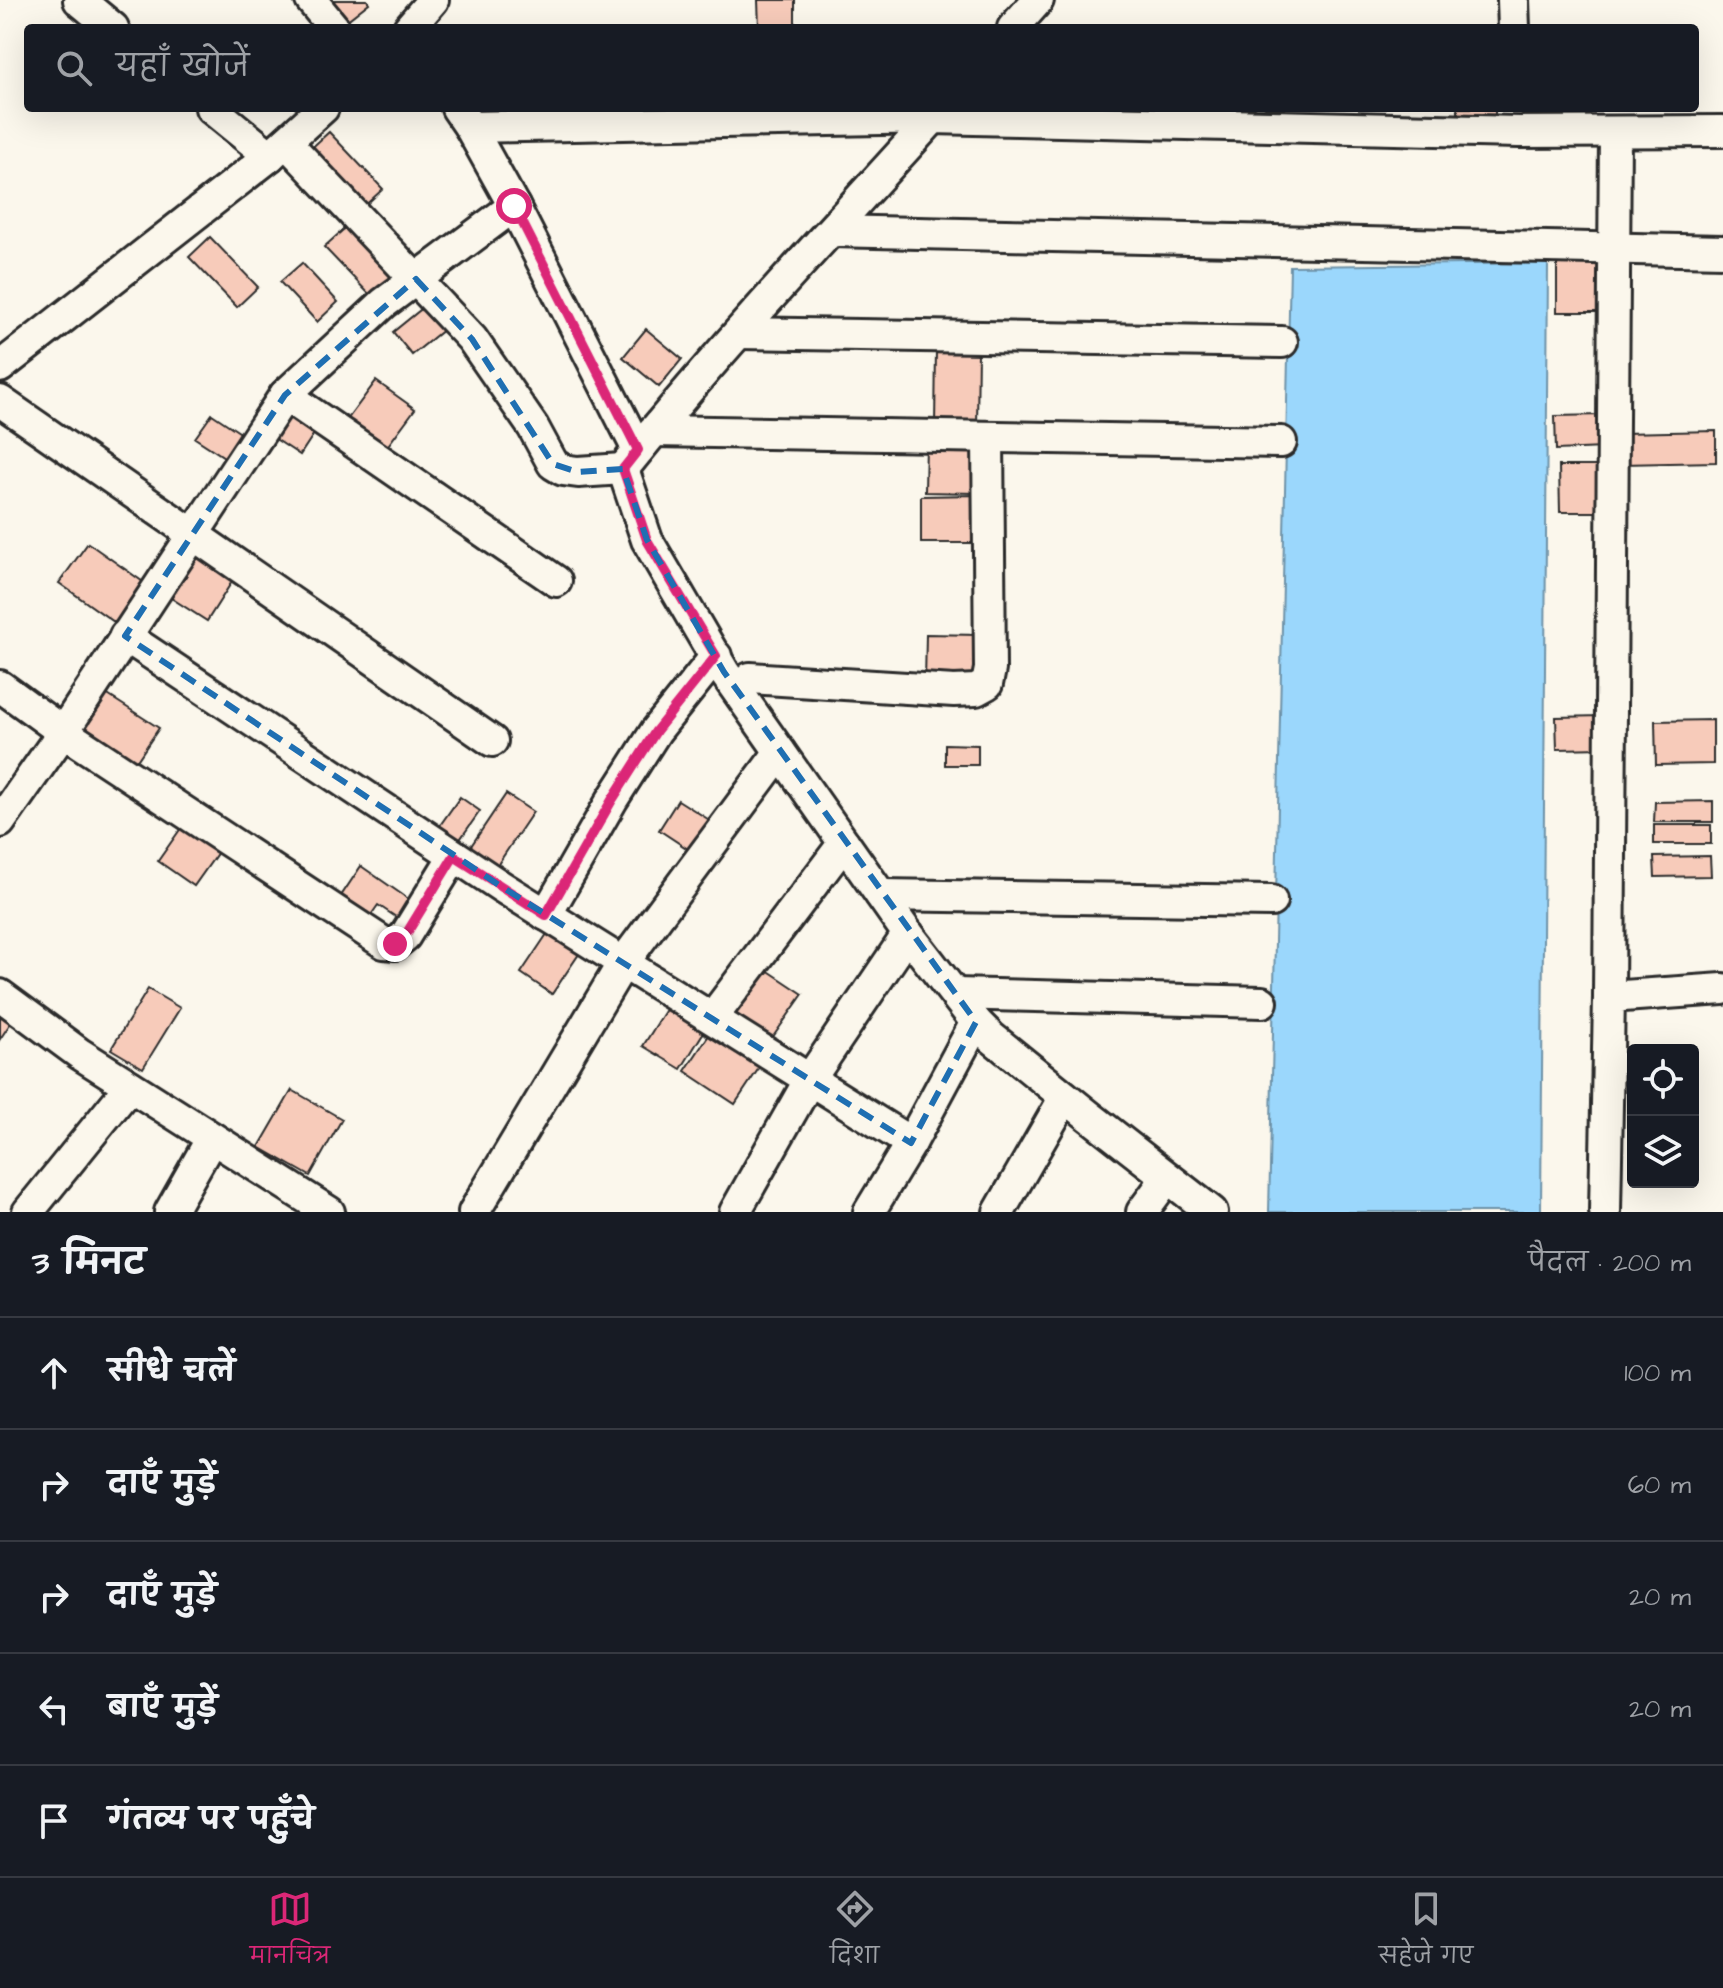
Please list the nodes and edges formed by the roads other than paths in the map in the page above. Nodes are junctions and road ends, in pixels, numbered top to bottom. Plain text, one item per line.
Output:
1 (79, 0) edge
2 (311, 0) edge
3 (433, 0) edge
4 (1038, 0) edge
5 (1513, 0) edge
6 (108, 24) edge
7 (331, 24) edge
8 (412, 24) edge
9 (1017, 24) edge
10 (1514, 24) edge
11 (218, 112) edge
12 (319, 112) edge
13 (937, 113) edge
14 (463, 118) edge
15 (1518, 120) edge
16 (1723, 131) edge
17 (1615, 132) junction
18 (278, 149) junction
19 (514, 206) junction
20 (831, 231) junction
21 (1614, 249) junction
22 (1723, 251) edge
23 (416, 279) junction
24 (739, 333) junction
25 (1282, 342) dead end
26 (0, 367) edge
27 (285, 395) junction
28 (0, 401) edge
29 (988, 437) junction
30 (1281, 442) dead end
31 (638, 450) junction
32 (192, 535) junction
33 (556, 581) dead end
34 (125, 636) junction
35 (716, 656) junction
36 (750, 678) dead end
37 (0, 686) edge
38 (63, 732) junction
39 (492, 741) dead end
40 (780, 752) junction
41 (1, 818) edge
42 (844, 843) junction
43 (454, 856) junction
44 (881, 895) junction
45 (1271, 901) dead end
46 (546, 915) junction
47 (908, 934) junction
48 (623, 963) junction
49 (1723, 989) edge
50 (955, 994) junction
51 (0, 995) edge
52 (1609, 997) junction
53 (1262, 1002) dead end
54 (712, 1018) junction
55 (976, 1022) junction
56 (810, 1079) junction
57 (130, 1086) junction
58 (1065, 1097) junction
59 (212, 1138) junction
60 (911, 1143) junction
61 (1167, 1178) junction
62 (28, 1212) edge
63 (170, 1212) edge
64 (329, 1212) edge
65 (474, 1212) edge
66 (735, 1212) edge
67 (869, 1212) edge
68 (999, 1212) edge
69 (1142, 1212) edge
70 (1212, 1212) edge
71 (1605, 1212) edge

1 - 6 street
2 - 7 street
3 - 8 street
4 - 9 street
5 - 10 street
11 - 18 street
12 - 18 street
13 - 14 street
13 - 15 street
13 - 20 street
14 - 19 street
15 - 17 street
16 - 17 street
17 - 21 street
18 - 23 street
18 - 26 street
19 - 23 street
19 - 31 street
20 - 21 street
20 - 24 street
21 - 22 street
21 - 52 street
23 - 27 street
23 - 31 street
24 - 25 street
24 - 31 street
27 - 32 street
27 - 33 street
28 - 32 street
29 - 30 street
29 - 31 street
29 - 36 street
31 - 35 street
32 - 34 street
32 - 39 street
34 - 38 street
34 - 43 street
35 - 40 street
35 - 46 street
37 - 38 street
38 - 41 street
38 - 43 street
40 - 42 street
40 - 48 street
42 - 44 street
42 - 54 street
43 - 46 street
44 - 45 street
44 - 47 street
46 - 48 street
47 - 50 street
47 - 56 street
48 - 54 street
48 - 65 street
49 - 52 street
50 - 53 street
50 - 55 street
51 - 57 street
52 - 71 street
54 - 56 street
55 - 58 street
55 - 60 street
56 - 60 street
56 - 66 street
57 - 59 street
57 - 62 street
58 - 61 street
58 - 68 street
59 - 63 street
59 - 64 street
60 - 67 street
61 - 69 street
61 - 70 street

